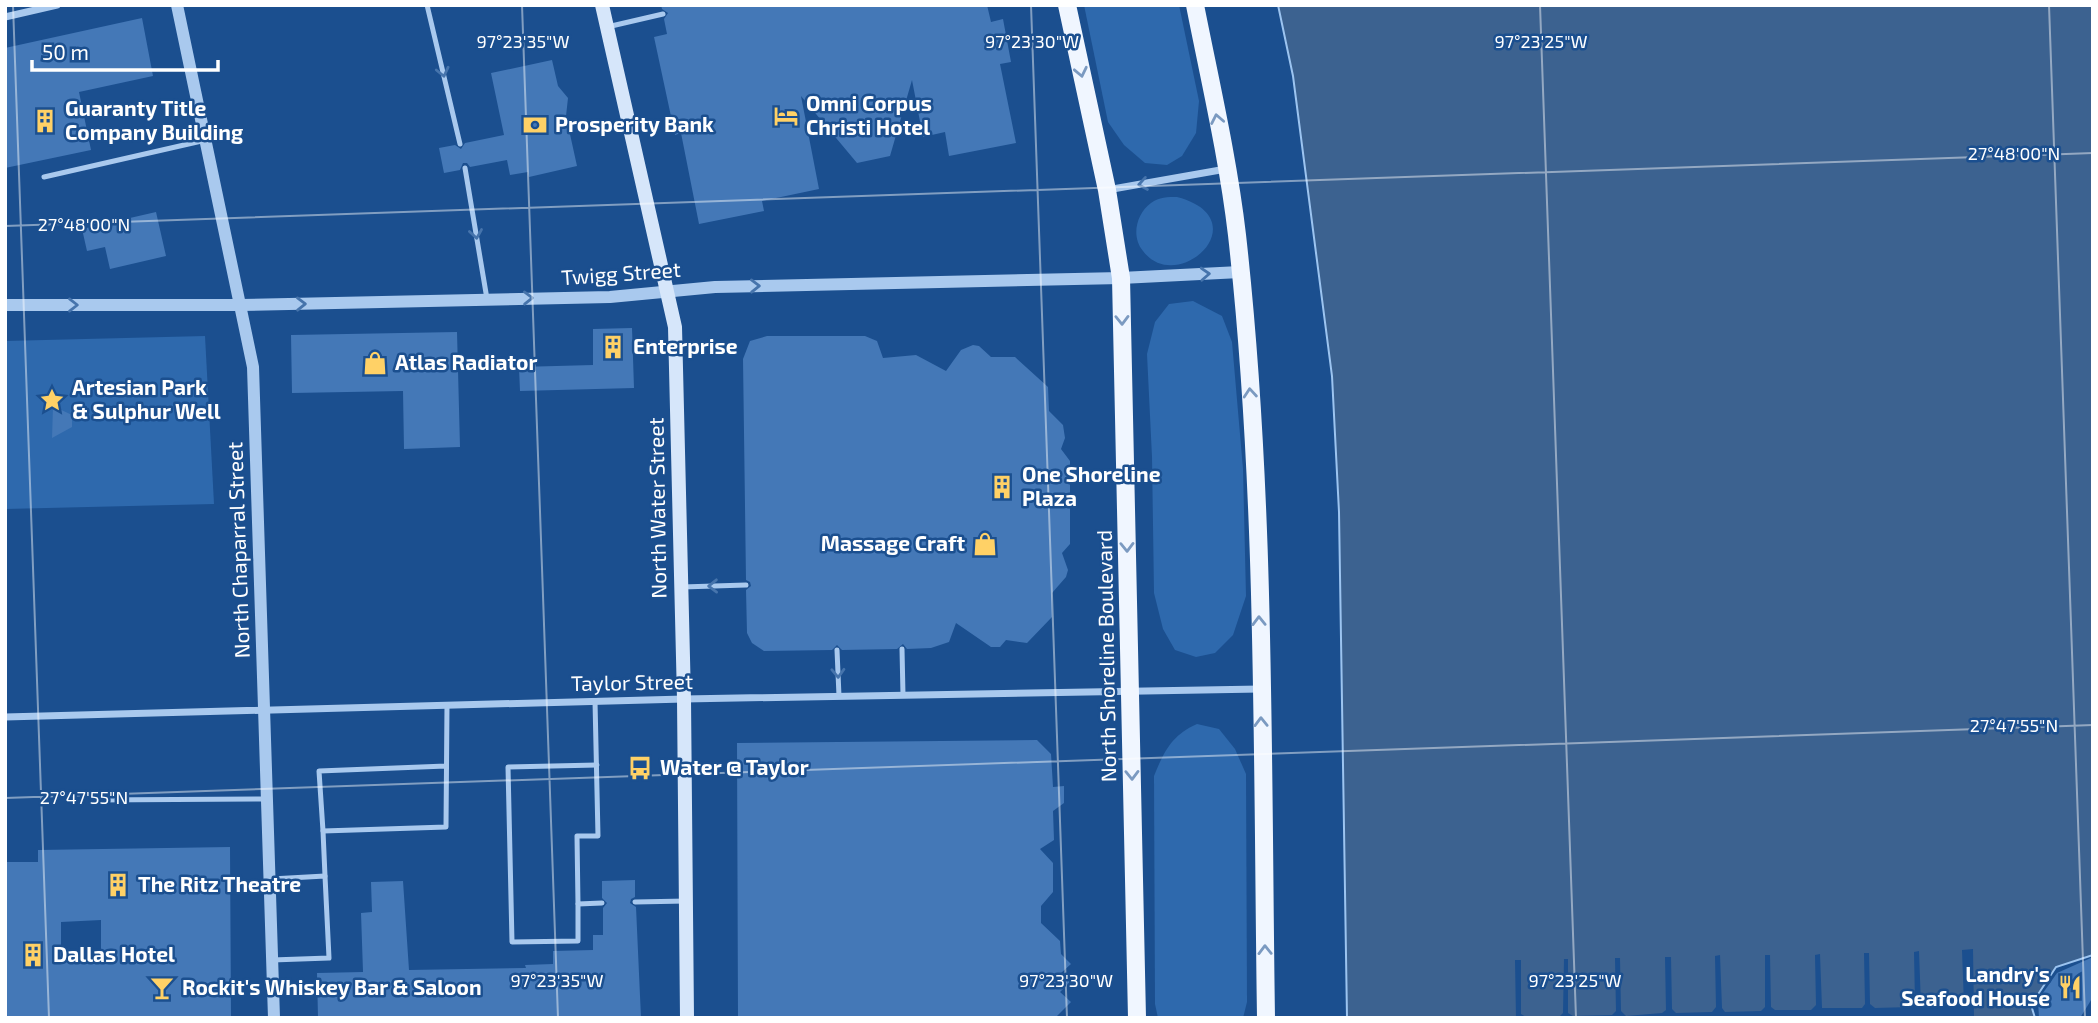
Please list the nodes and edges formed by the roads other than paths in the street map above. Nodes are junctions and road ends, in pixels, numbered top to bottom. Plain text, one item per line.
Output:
1 (57, 5) edge
2 (177, 5) edge
3 (427, 5) edge
4 (602, 5) edge
5 (1066, 5) edge
6 (1195, 5) edge
7 (663, 14) dead end
8 (5, 17) edge
9 (607, 27) junction
10 (206, 140) junction
11 (460, 144) dead end
12 (465, 169) dead end
13 (1227, 169) junction
14 (44, 177) dead end
15 (1107, 190) junction
16 (1240, 272) junction
17 (1121, 278) junction
18 (668, 291) junction
19 (487, 299) junction
20 (5, 305) edge
21 (240, 305) junction
22 (746, 585) dead end
23 (681, 587) junction
24 (902, 649) dead end
25 (837, 650) dead end
26 (1261, 689) junction
27 (1130, 691) junction
28 (903, 695) junction
29 (839, 696) junction
30 (684, 699) junction
31 (595, 701) junction
32 (447, 705) junction
33 (263, 710) junction
34 (5, 718) edge
35 (597, 765) junction
36 (446, 766) junction
37 (266, 799) junction
38 (94, 800) dead end
39 (323, 831) junction
40 (325, 876) junction
41 (269, 879) junction
42 (686, 901) junction
43 (635, 902) dead end
44 (603, 903) dead end
45 (578, 904) junction
46 (272, 960) junction
47 (274, 1018) edge
48 (687, 1018) edge
49 (1137, 1018) edge
50 (1266, 1018) edge

1 - 8 street
2 - 10 street, North Chaparral Street
3 -> 11 lane
4 - 9 main road, North Water Street
5 -> 15 main road, North Shoreline Boulevard
13 -> 6 main road
7 - 9 lane
9 - 18 main road, North Water Street
10 - 14 lane
10 - 21 street, North Chaparral Street
12 -> 19 lane
13 -> 15 street
13 - 16 main road
15 - 17 main road, North Shoreline Boulevard
17 -> 16 street, Twigg Street
26 -> 16 main road
18 -> 17 street, Twigg Street
17 -> 27 main road, North Shoreline Boulevard
19 -> 18 street, Twigg Street
18 - 23 main road, North Water Street
21 -> 19 street, Twigg Street
20 -> 21 street, Twigg Street
21 - 33 street, North Chaparral Street
22 -> 23 lane
23 - 30 main road, North Water Street
24 - 28 lane
25 -> 29 lane
26 - 27 street, Taylor Street
50 -> 26 main road
27 - 28 street, Taylor Street
27 -> 49 main road, North Shoreline Boulevard
28 - 29 street, Taylor Street
29 - 30 street, Taylor Street
30 - 31 street, Taylor Street
30 - 42 main road, North Water Street
31 - 32 street, Taylor Street
31 - 35 lane
32 - 33 street, Taylor Street
32 - 36 lane
33 - 34 street, Taylor Street
33 - 37 street, North Chaparral Street
35 - 45 lane
35 - 45 lane
36 - 39 lane
36 - 39 lane
37 - 38 lane
37 - 41 street, North Chaparral Street
39 - 40 lane
40 - 41 lane
40 - 46 lane
41 - 46 street, North Chaparral Street
42 - 43 lane
42 - 48 main road, North Water Street
44 - 45 lane
46 - 47 street, North Chaparral Street

